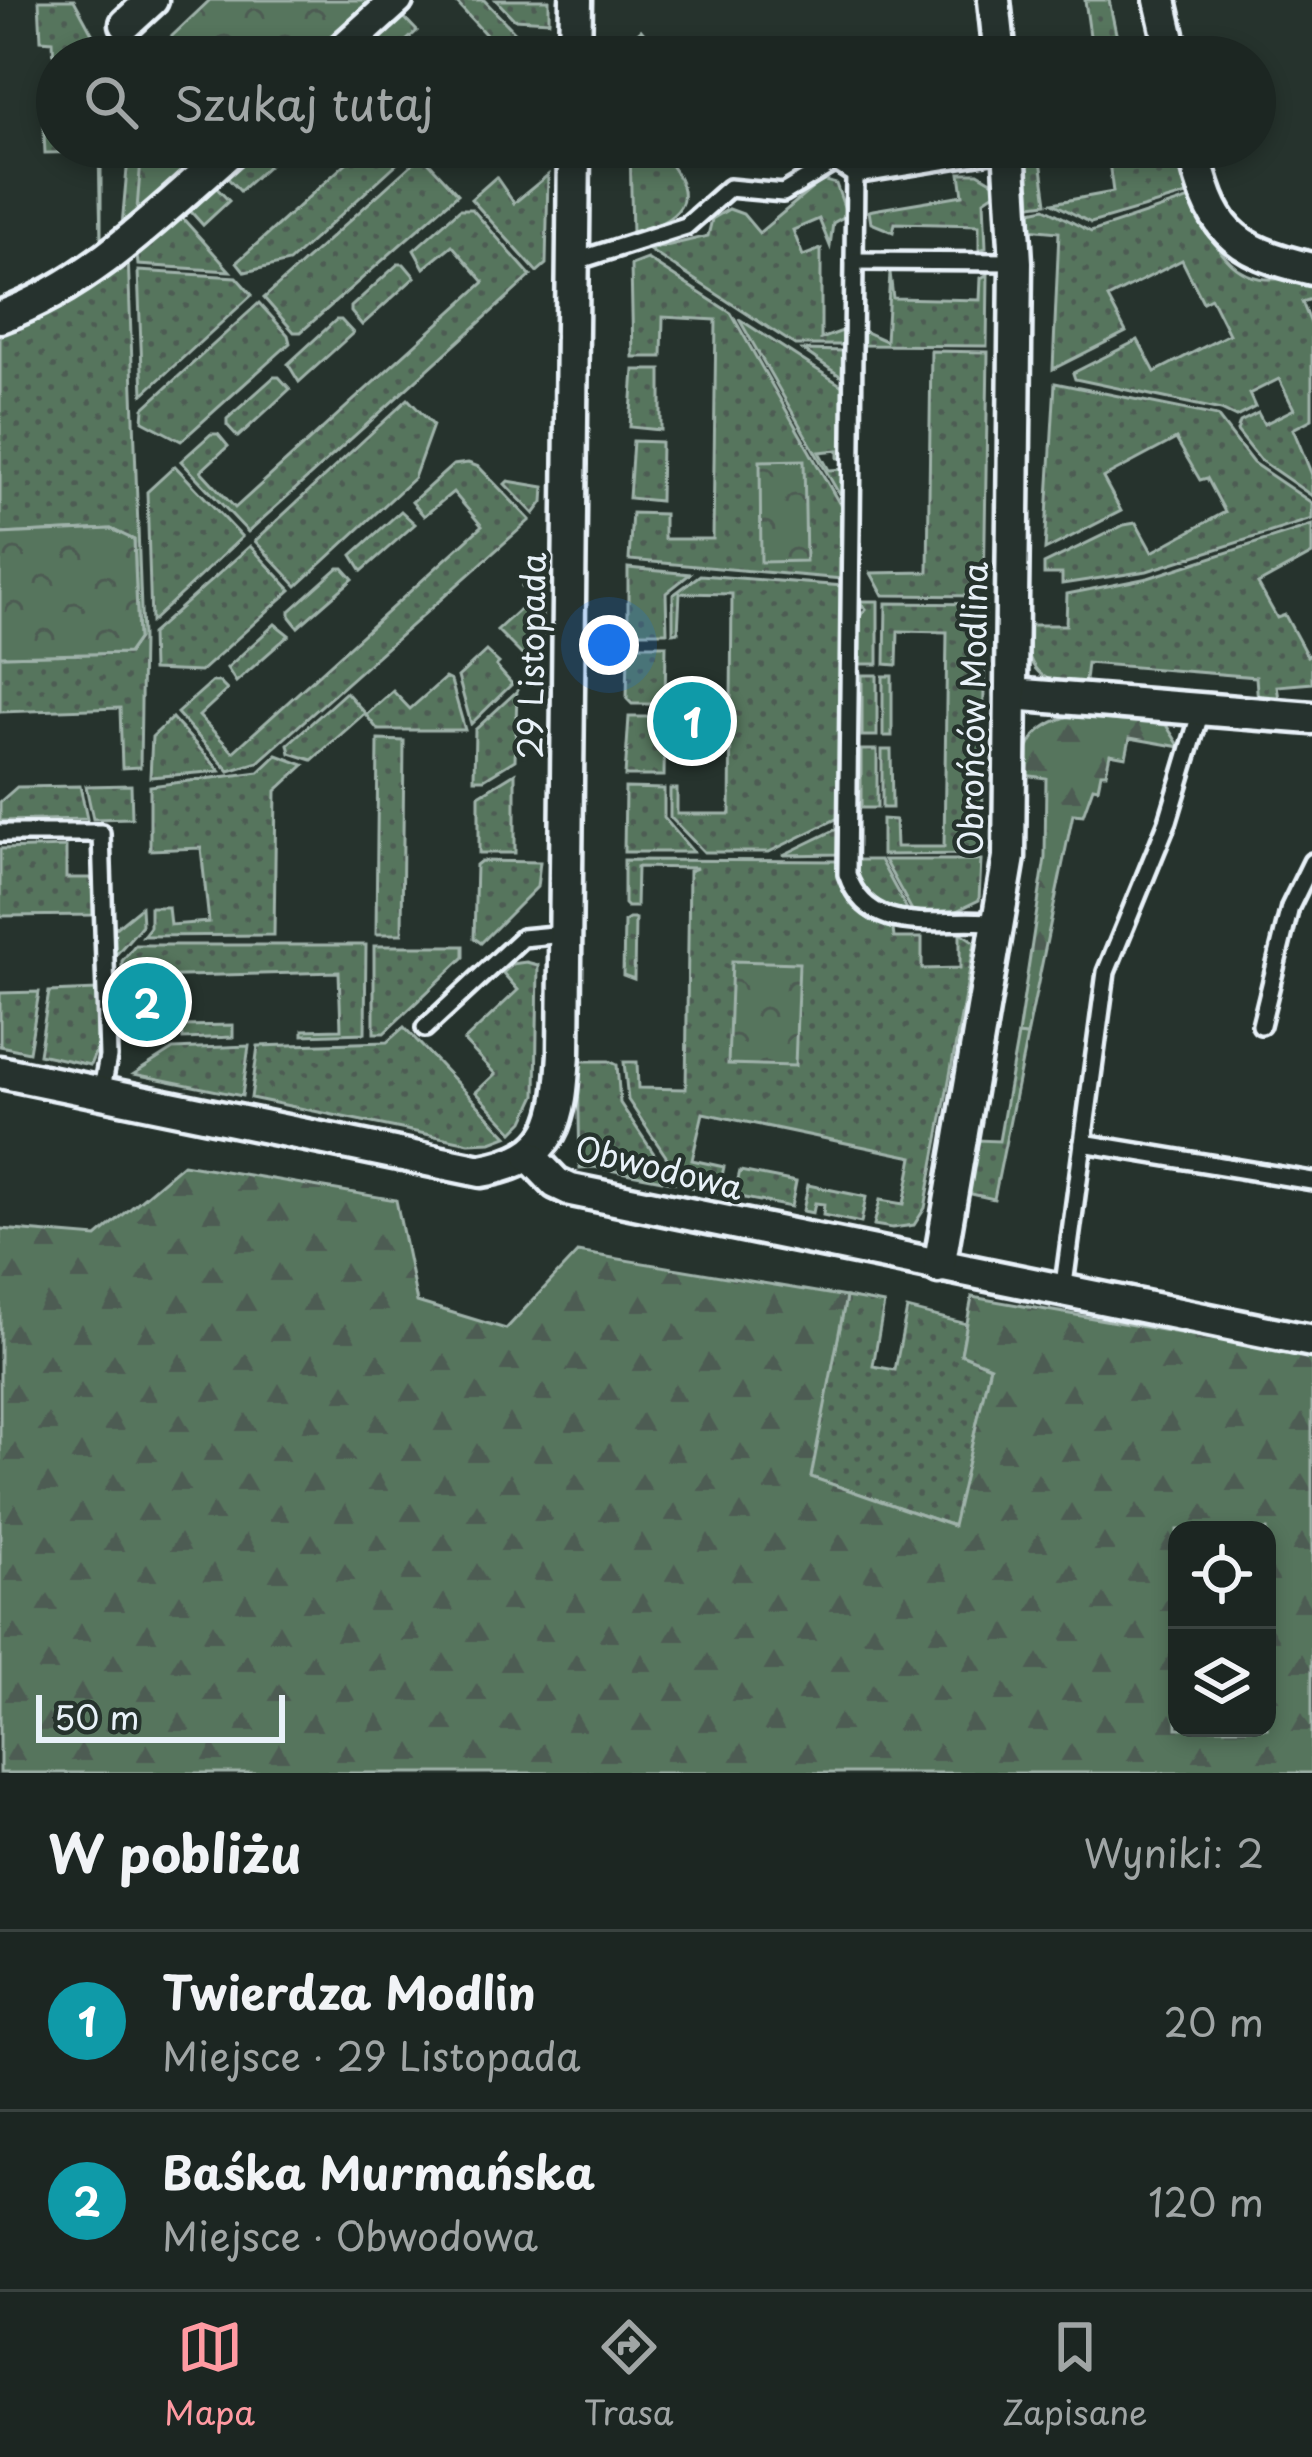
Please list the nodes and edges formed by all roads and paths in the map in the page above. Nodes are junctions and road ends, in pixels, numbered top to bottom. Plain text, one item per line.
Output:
1 (152, 0) edge
2 (397, 0) edge
3 (576, 0) edge
4 (994, 0) edge
5 (1160, 0) edge
6 (125, 24) dead end
7 (357, 36) edge
8 (575, 36) edge
9 (998, 36) edge
10 (1168, 36) edge
11 (211, 168) edge
12 (574, 168) edge
13 (825, 168) edge
14 (844, 168) edge
15 (895, 168) edge
16 (1010, 168) edge
17 (1198, 168) edge
18 (855, 175) junction
19 (854, 260) junction
20 (573, 262) junction
21 (1016, 262) junction
22 (1312, 269) edge
23 (0, 317) edge
24 (1011, 694) junction
25 (1201, 711) junction
26 (1312, 718) edge
27 (0, 833) edge
28 (1312, 862) edge
29 (1000, 923) junction
30 (564, 934) junction
31 (1261, 1025) dead end
32 (425, 1028) dead end
33 (0, 1072) edge
34 (101, 1094) junction
35 (1083, 1143) junction
36 (530, 1156) junction
37 (1312, 1181) edge
38 (940, 1267) junction
39 (1064, 1292) junction
40 (1312, 1341) edge

1 - 6 street
2 - 7 street
3 - 8 street
4 - 9 street
5 - 10 street
11 - 23 street
12 - 20 street, 29 Listopada
13 - 20 lane
14 - 18 lane
15 - 18 lane
16 - 21 street, Obrońców Modlina
17 - 22 street
18 - 19 lane
19 - 21 lane
19 - 29 lane
20 - 30 street, 29 Listopada
21 - 24 street, Obrońców Modlina
24 - 25 street
24 - 29 street, Obrońców Modlina
25 - 26 street
25 - 35 lane
27 - 34 lane
28 - 31 lane
29 - 38 street, Obrońców Modlina
30 - 32 lane
30 - 36 street, 29 Listopada
33 - 34 street, Obwodowa
34 - 36 street, Obwodowa
35 - 37 lane
35 - 39 lane
36 - 38 street, Obwodowa
38 - 39 street, Obwodowa
39 - 40 street, Obwodowa

